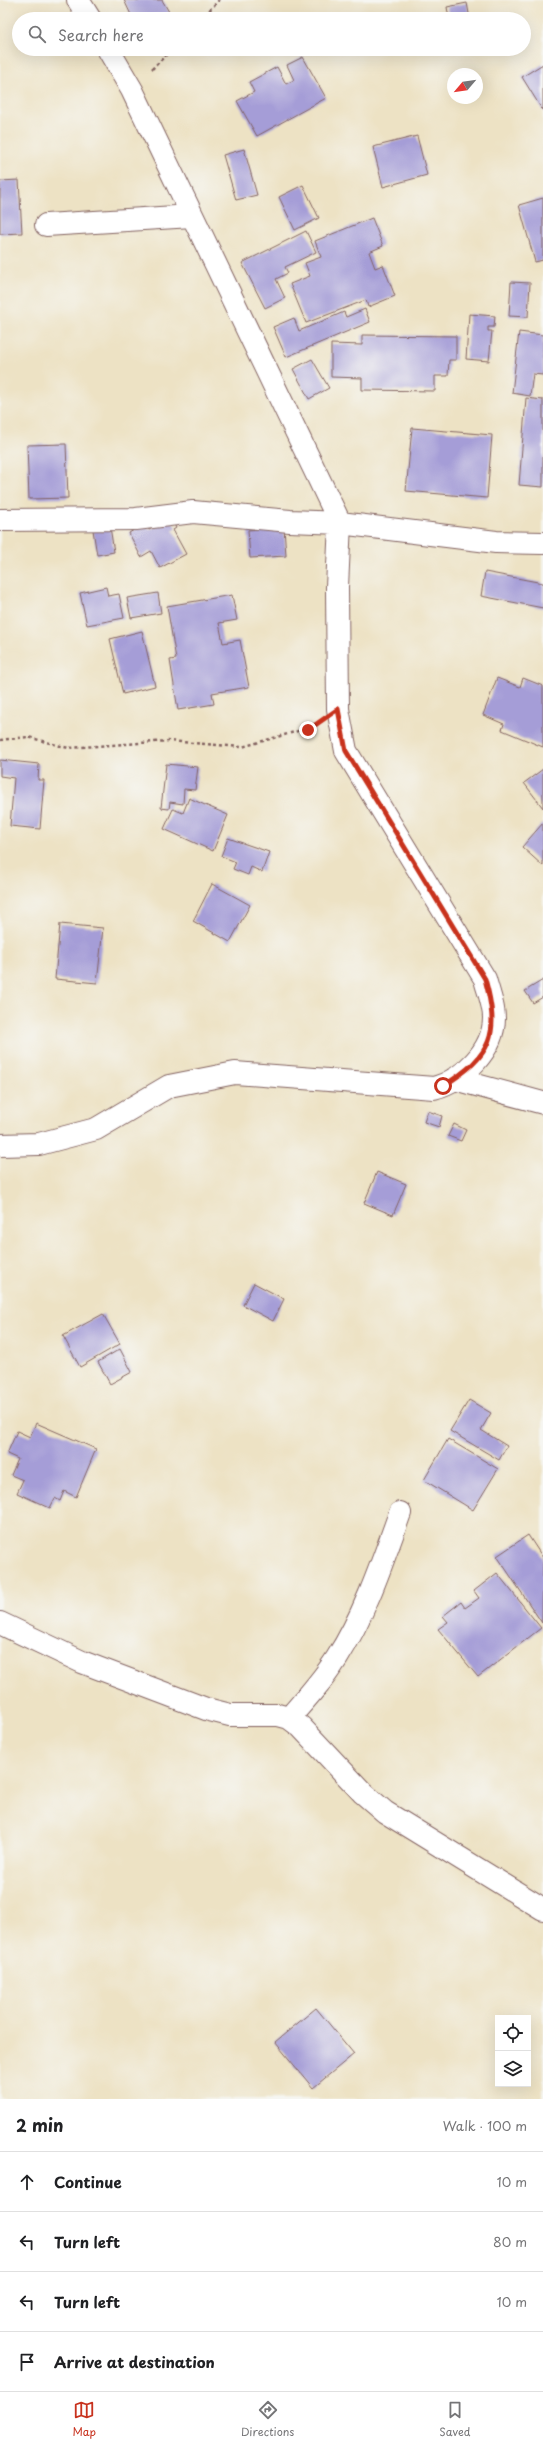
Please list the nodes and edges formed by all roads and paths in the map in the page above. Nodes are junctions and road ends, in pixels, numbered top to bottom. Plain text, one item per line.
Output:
1 (78, 0) edge
2 (219, 0) edge
3 (86, 12) edge
4 (208, 12) edge
5 (112, 56) edge
6 (192, 216) junction
7 (46, 225) dead end
8 (0, 520) edge
9 (340, 523) junction
10 (543, 543) edge
11 (338, 709) junction
12 (0, 740) edge
13 (454, 1079) junction
14 (543, 1103) edge
15 (0, 1145) edge
16 (400, 1513) dead end
17 (0, 1623) edge
18 (289, 1718) junction
19 (543, 1909) edge

1 - 3 street
2 - 4 path
5 - 6 street
6 - 7 street
6 - 9 street
8 - 9 street
9 - 10 street
9 - 11 street
11 - 12 path
11 - 13 street
13 - 14 street
13 - 15 street
16 - 18 street
17 - 18 street
18 - 19 street

